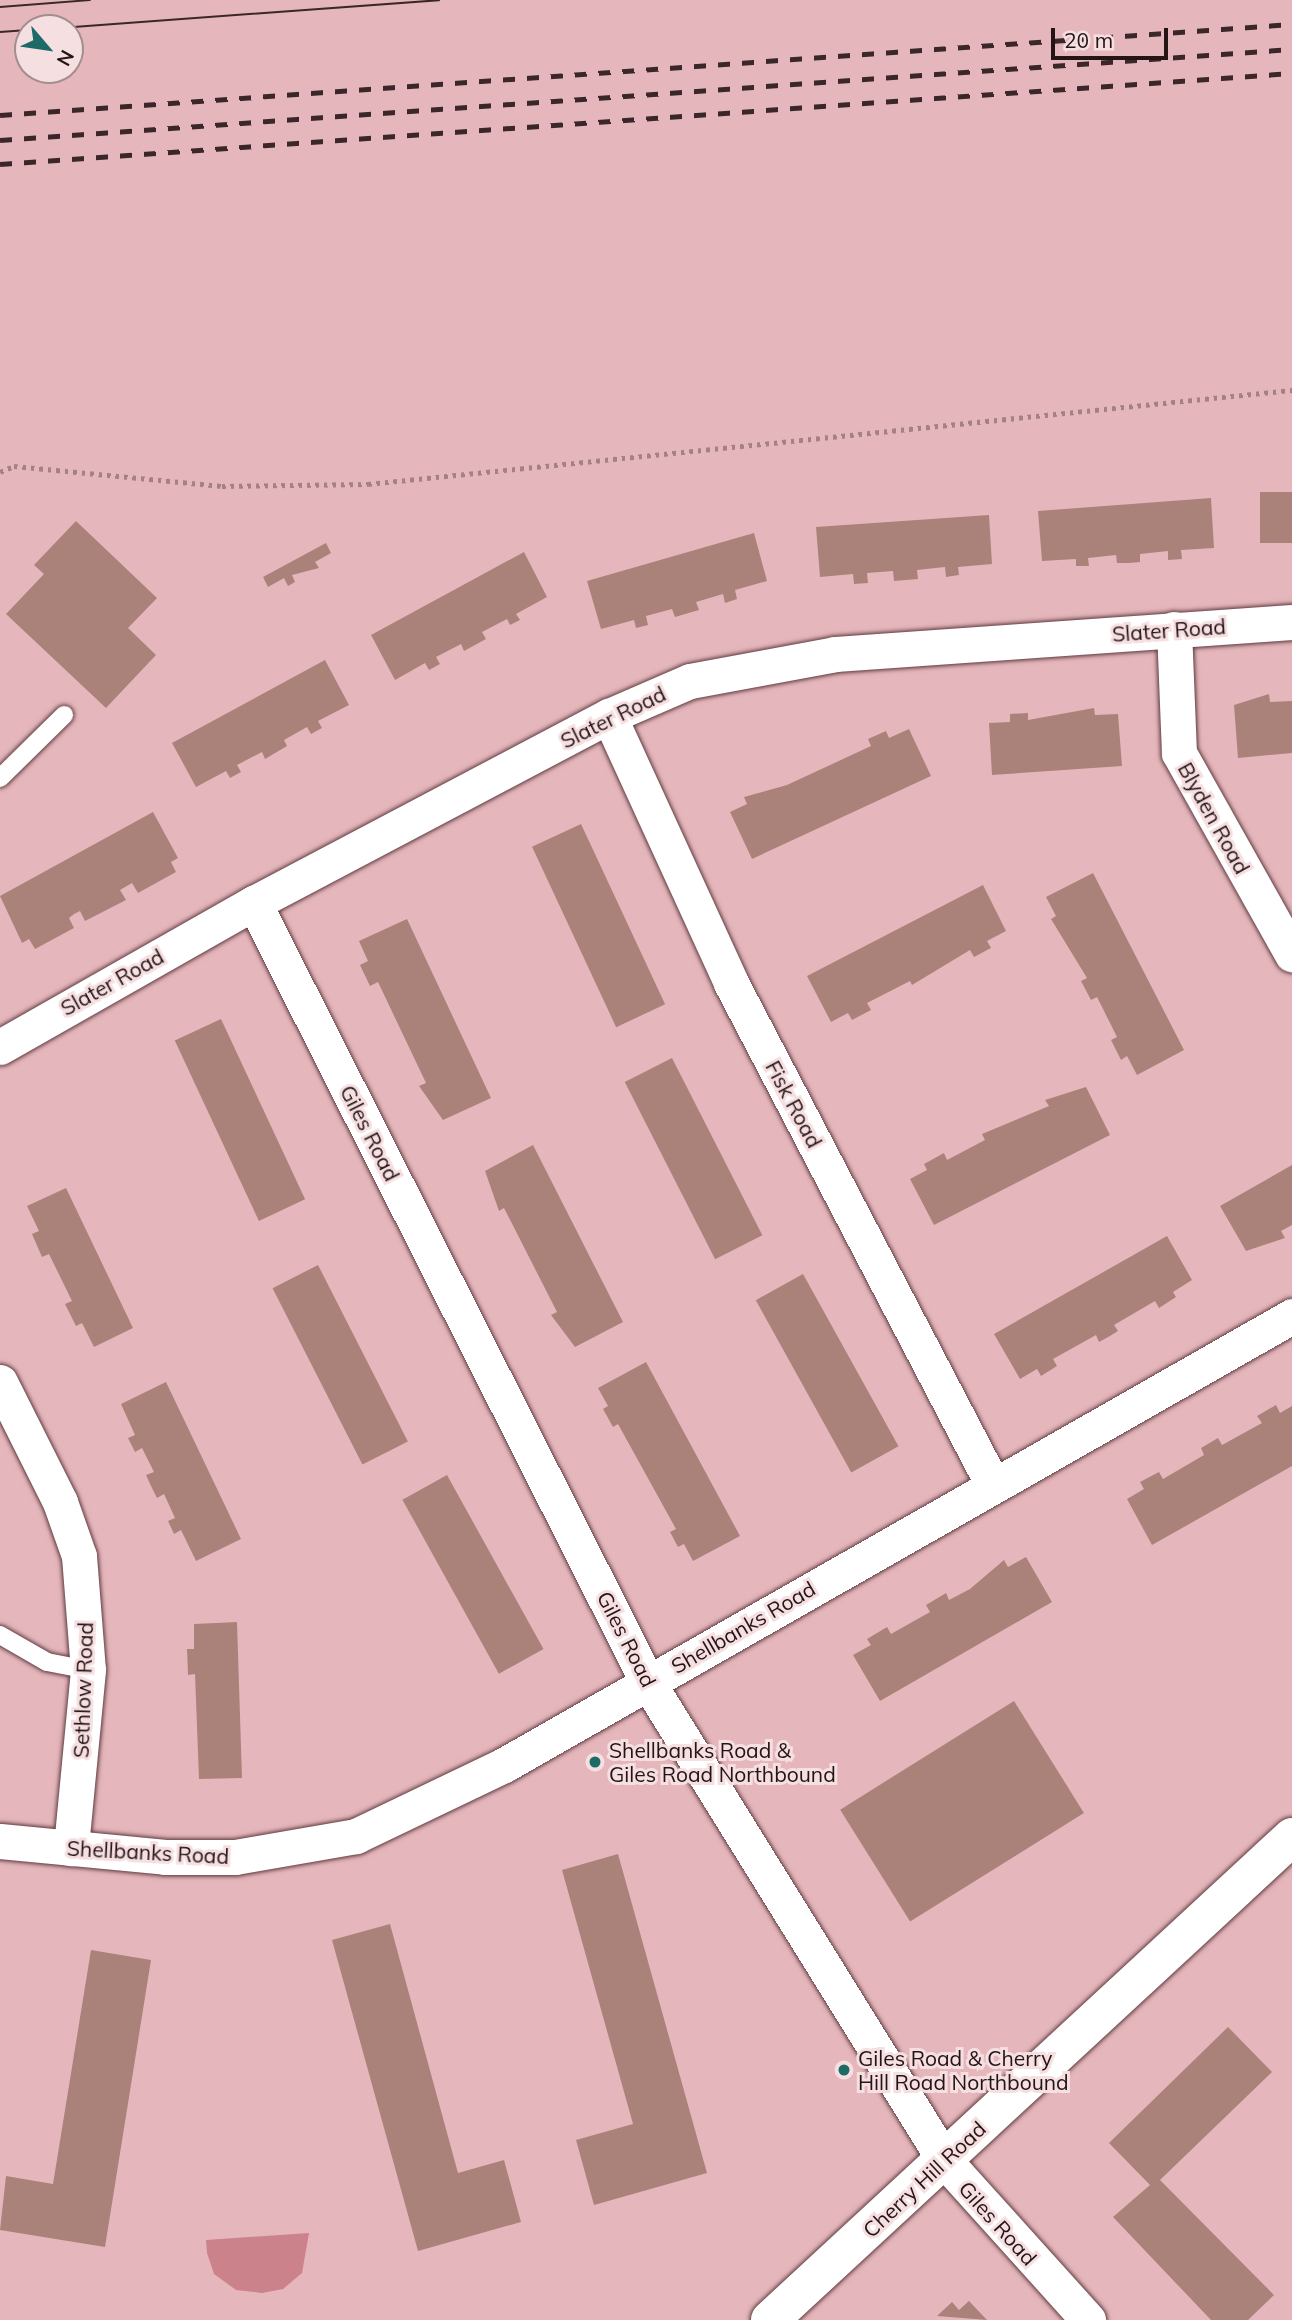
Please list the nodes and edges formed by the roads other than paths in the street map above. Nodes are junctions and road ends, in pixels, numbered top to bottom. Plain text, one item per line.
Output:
1 (1292, 622) edge
2 (1174, 629) junction
3 (64, 715) dead end
4 (609, 716) junction
5 (0, 778) edge
6 (254, 902) junction
7 (1292, 954) edge
8 (1, 1042) edge
9 (1292, 1316) edge
10 (0, 1382) edge
11 (993, 1485) junction
12 (0, 1635) edge
13 (88, 1670) junction
14 (647, 1681) junction
15 (1292, 1837) edge
16 (0, 1841) edge
17 (71, 1848) junction
18 (944, 2161) junction
19 (770, 2320) edge
20 (1088, 2320) edge

1 - 2 street, Slater Road
2 - 4 street, Slater Road
2 - 7 street, Blyden Road
3 - 5 lane
4 - 6 street, Slater Road
4 - 11 street, Fisk Road
6 - 8 street, Slater Road
6 - 14 street, Giles Road
9 - 11 street, Shellbanks Road
10 - 13 street, Sethlow Road
11 - 14 street, Shellbanks Road
12 - 13 lane
13 - 17 street, Sethlow Road
14 - 17 street, Shellbanks Road
14 - 18 street, Giles Road
15 - 18 street, Cherry Hill Road
16 - 17 street, Shellbanks Road
18 - 19 street, Cherry Hill Road
18 - 20 street, Giles Road

